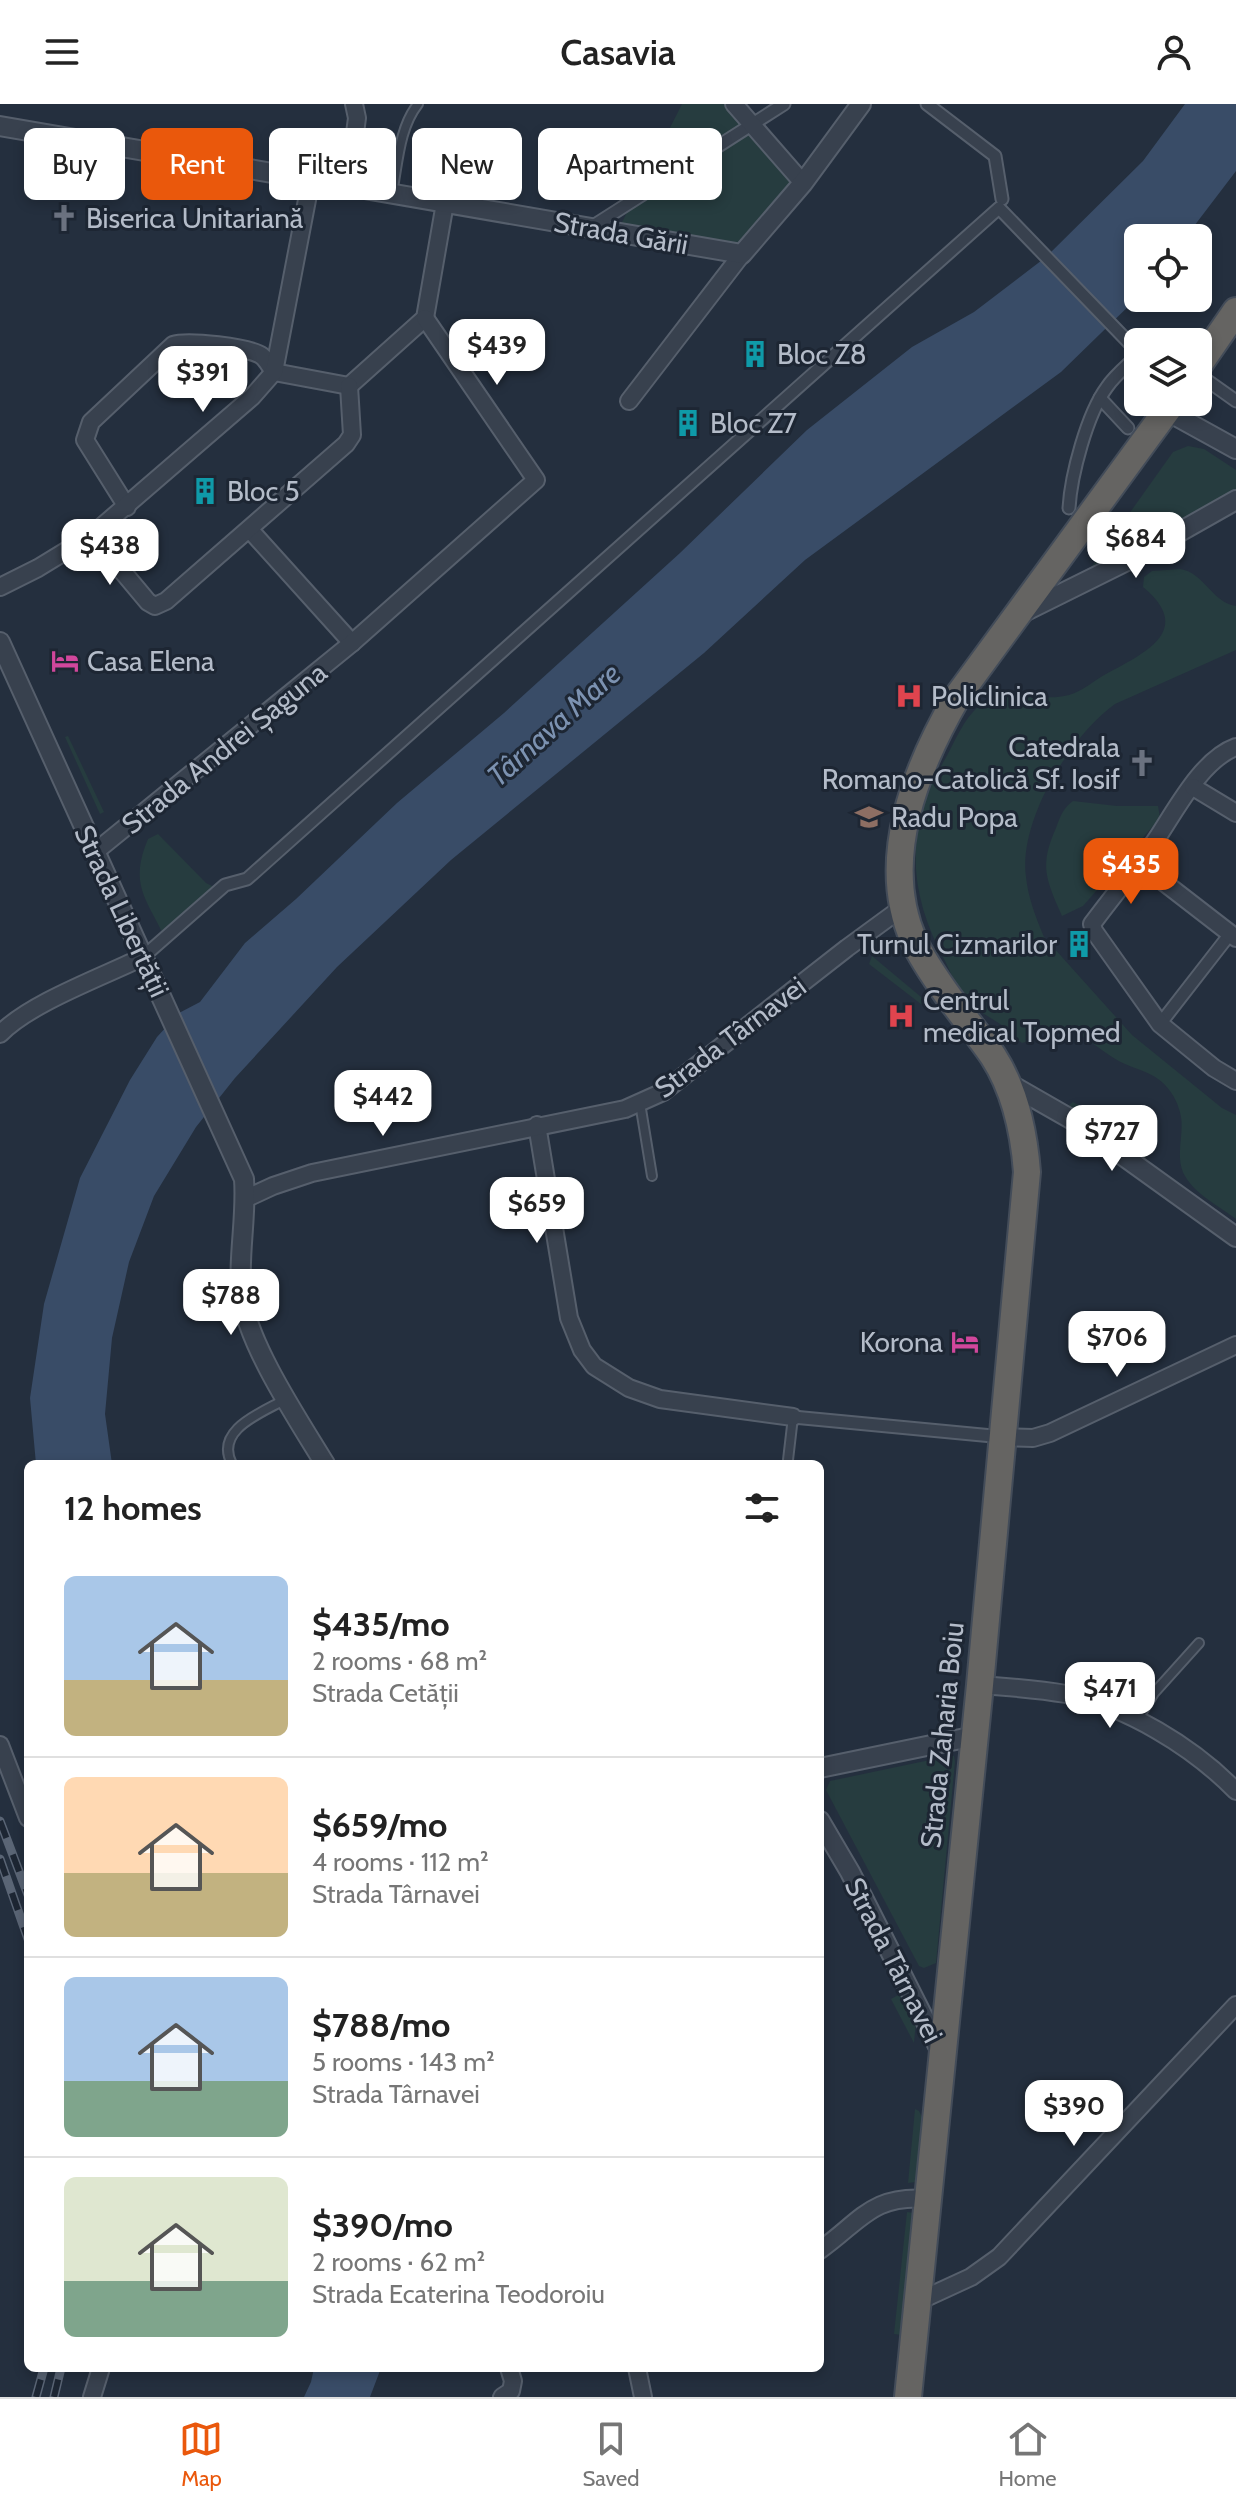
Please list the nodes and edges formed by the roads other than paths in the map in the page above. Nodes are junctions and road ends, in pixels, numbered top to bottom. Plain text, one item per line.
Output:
1 (354, 104) edge
2 (418, 104) edge
3 (734, 104) edge
4 (784, 104) edge
5 (861, 104) edge
6 (927, 104) edge
7 (753, 124) junction
8 (0, 126) edge
9 (356, 128) edge
10 (269, 172) edge
11 (396, 172) edge
12 (803, 183) junction
13 (396, 194) edge
14 (307, 200) edge
15 (445, 203) junction
16 (1000, 203) junction
17 (590, 228) junction
18 (742, 254) junction
19 (1236, 311) edge
20 (425, 318) junction
21 (1124, 339) edge
22 (1212, 346) edge
23 (1124, 368) edge
24 (274, 372) junction
25 (1212, 384) edge
26 (349, 386) junction
27 (1100, 398) junction
28 (629, 401) dead end
29 (1236, 401) edge
30 (1163, 416) edge
31 (1185, 416) edge
32 (1128, 428) dead end
33 (1236, 449) edge
34 (1236, 500) edge
35 (127, 507) junction
36 (1069, 508) dead end
37 (250, 530) junction
38 (92, 535) junction
39 (0, 587) edge
40 (1014, 617) junction
41 (0, 642) edge
42 (352, 643) junction
43 (1236, 747) edge
44 (1193, 787) junction
45 (1236, 813) edge
46 (95, 852) junction
47 (1139, 863) junction
48 (903, 907) junction
49 (1233, 936) edge
50 (146, 963) junction
51 (1160, 1024) junction
52 (4, 1027) edge
53 (1236, 1081) edge
54 (1006, 1082) junction
55 (640, 1103) junction
56 (537, 1125) junction
57 (652, 1176) dead end
58 (245, 1199) junction
59 (1236, 1237) edge
60 (1236, 1345) edge
61 (286, 1398) junction
62 (793, 1417) junction
63 (1003, 1437) junction
64 (230, 1460) edge
65 (323, 1460) edge
66 (788, 1460) dead end
67 (1199, 1643) dead end
68 (980, 1685) junction
69 (1137, 1720) junction
70 (975, 1736) junction
71 (0, 1745) edge
72 (824, 1767) edge
73 (1236, 1791) edge
74 (24, 1808) edge
75 (824, 1828) edge
76 (1236, 2005) edge
77 (943, 2057) junction
78 (929, 2199) junction
79 (824, 2247) edge
80 (919, 2301) junction
81 (100, 2372) edge
82 (510, 2372) edge
83 (638, 2372) edge
84 (92, 2397) edge
85 (502, 2397) edge
86 (643, 2397) edge
87 (908, 2397) edge

1 - 9 street
2 - 11 lane
3 - 7 street
4 - 7 street
5 - 12 street
6 - 16 street
7 - 12 street
7 - 17 street
8 - 10 street, Strada Gării
12 - 18 street
13 - 15 street, Strada Gării
14 - 24 street
15 - 17 street, Strada Gării
15 - 20 street
16 - 21 street
16 - 50 street
17 - 18 street, Strada Gării
18 - 28 street
19 - 22 highway
20 - 26 street
20 - 42 street, Strada Andrei Șaguna
23 - 27 street
24 - 26 street
24 - 35 street
24 - 35 street
25 - 29 street
26 - 37 street
27 - 32 street
27 - 36 street
30 - 40 highway, Strada Zaharia Boiu
31 - 33 street
34 - 40 street
35 - 38 street
37 - 38 street
37 - 42 street, Strada Andrei Șaguna
38 - 39 street
40 - 48 highway, Strada Zaharia Boiu
41 - 46 street, Strada Libertății
42 - 46 street, Strada Andrei Șaguna
43 - 44 street
44 - 45 street
44 - 47 street
46 - 50 street, Strada Libertății
47 - 49 street
47 - 51 street
48 - 54 highway, Strada Zaharia Boiu
48 - 55 street, Strada Târnavei
49 - 51 street
50 - 52 street
50 - 58 street, Strada Libertății
51 - 53 street
54 - 59 street
54 - 63 highway, Strada Zaharia Boiu
55 - 56 street, Strada Târnavei
55 - 57 lane
56 - 58 street, Strada Târnavei
56 - 62 street
58 - 61 street
60 - 63 street
61 - 64 lane
61 - 65 street
62 - 63 street
62 - 66 lane
63 - 68 highway, Strada Zaharia Boiu
67 - 69 lane
68 - 69 street
68 - 70 highway, Strada Zaharia Boiu
69 - 73 street
70 - 72 street
70 - 77 highway, Strada Zaharia Boiu
71 - 74 street
75 - 77 street, Strada Târnavei
76 - 80 street
77 - 78 highway, Strada Zaharia Boiu
78 - 79 street
78 - 80 highway, Strada Zaharia Boiu
80 - 87 highway, Strada Zaharia Boiu
81 - 84 street
82 - 85 street
83 - 86 street

